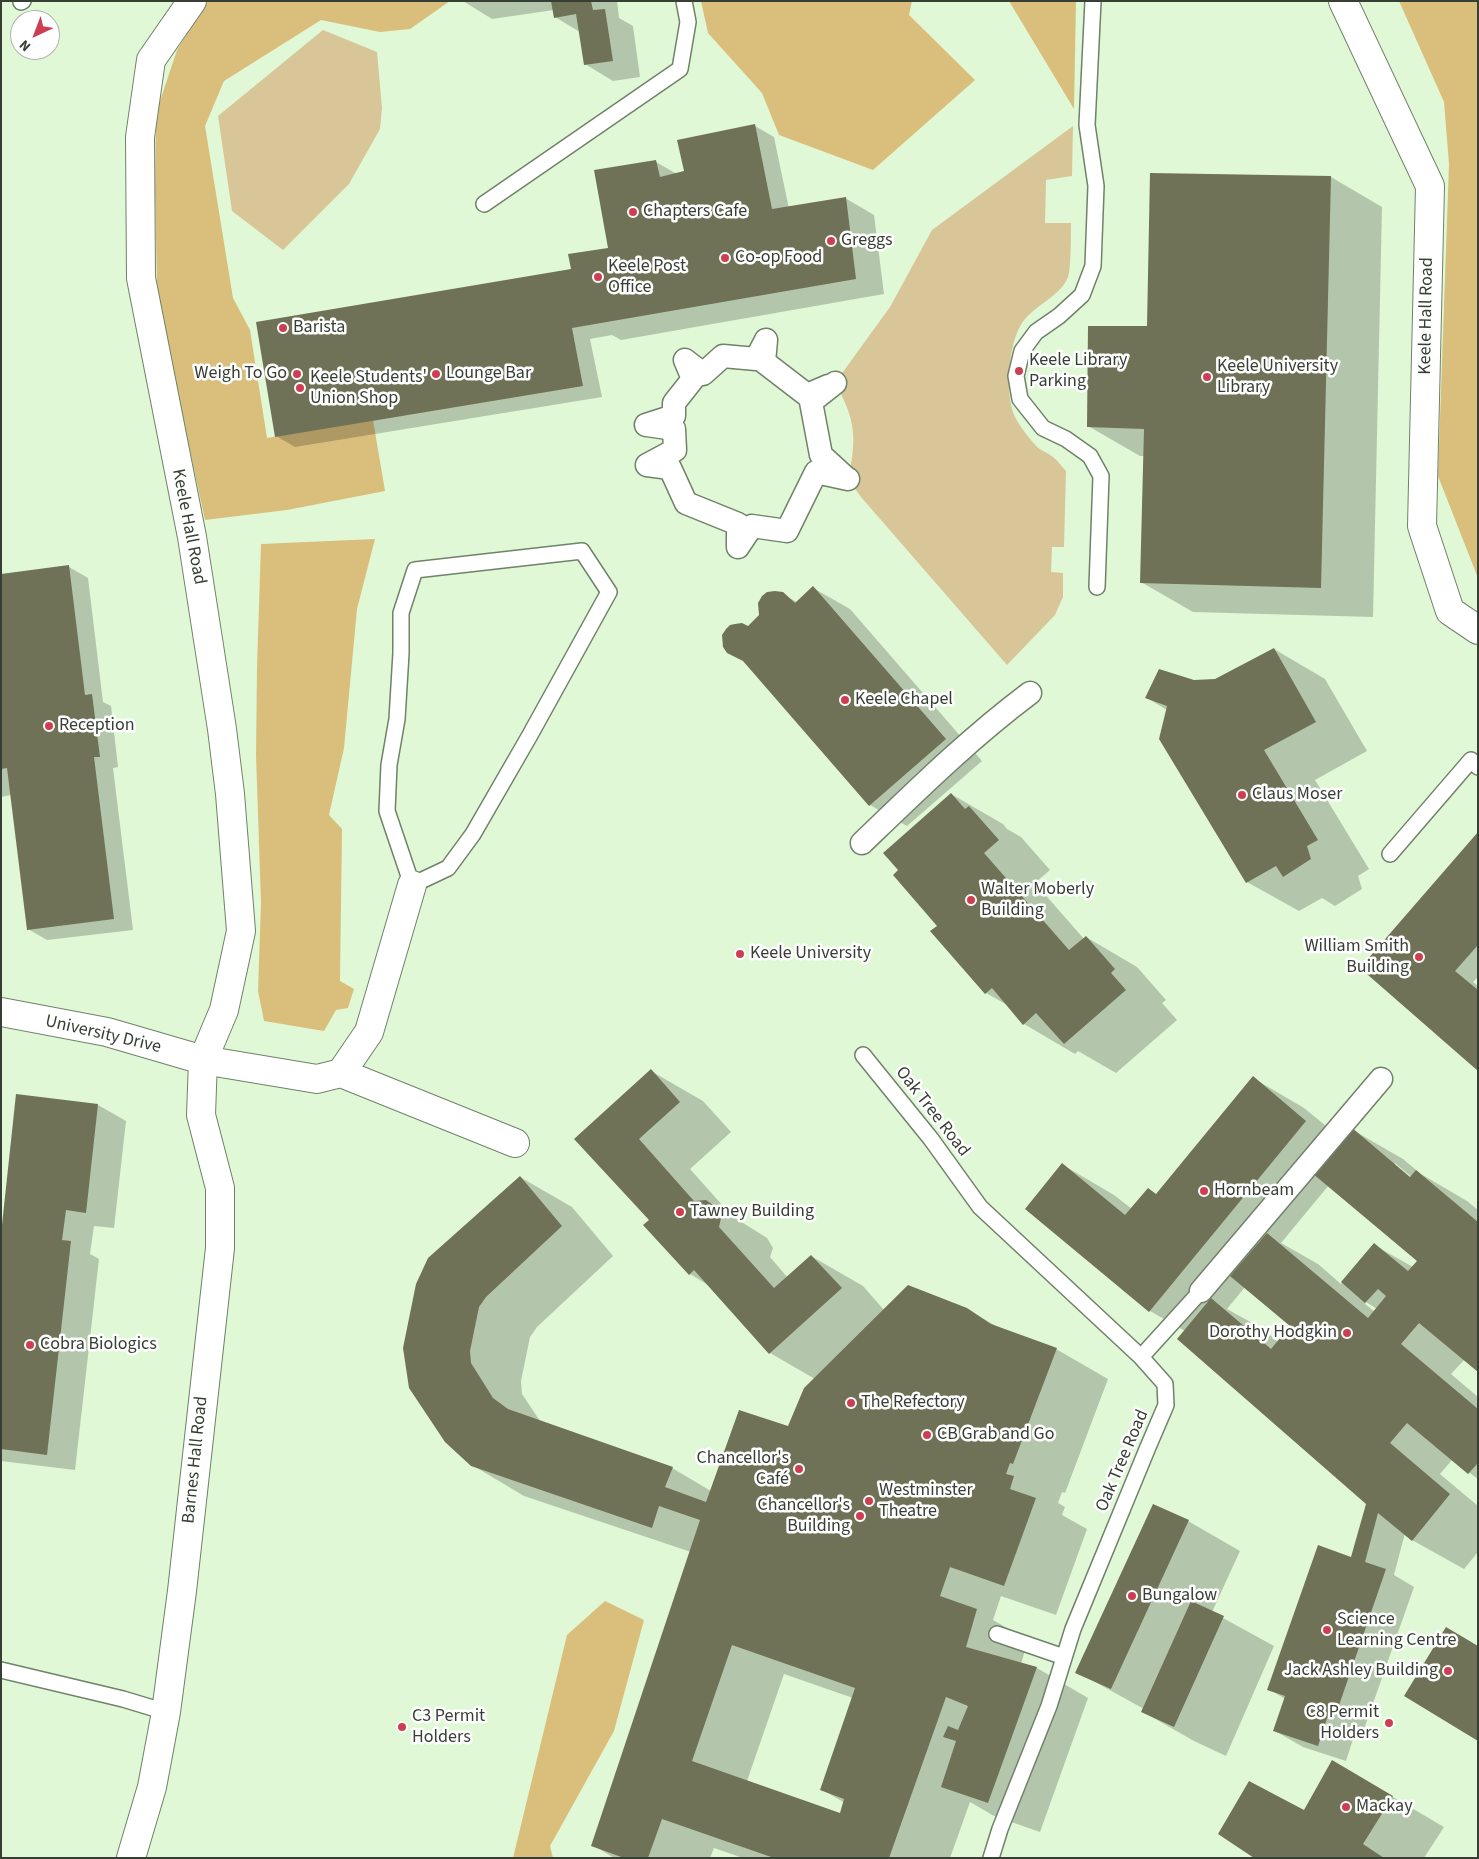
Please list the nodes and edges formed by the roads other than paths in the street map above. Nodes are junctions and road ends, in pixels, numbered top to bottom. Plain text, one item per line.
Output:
1 (192, 1) edge
2 (684, 1) edge
3 (1094, 1) edge
4 (1343, 1) edge
5 (484, 204) dead end
6 (848, 479) joint
7 (1097, 586) dead end
8 (1478, 630) edge
9 (1030, 693) dead end
10 (1475, 760) edge
11 (862, 844) dead end
12 (1390, 854) dead end
13 (412, 885) junction
14 (1, 1012) edge
15 (863, 1055) dead end
16 (203, 1060) junction
17 (341, 1073) junction
18 (1381, 1079) dead end
19 (515, 1143) dead end
20 (1201, 1291) joint
21 (1141, 1358) junction
22 (997, 1634) dead end
23 (1064, 1657) junction
24 (1, 1670) edge
25 (166, 1712) junction
26 (131, 1858) edge
27 (991, 1858) edge

1 - 16 street, Keele Hall Road
2 - 5 lane
3 - 7 lane
4 - 8 street, Keele Hall Road
6 - 6 street
9 - 11 street
10 - 12 lane
13 - 13 lane
13 - 17 street
14 - 16 street, University Drive
15 - 21 lane, Oak Tree Road
16 - 17 street, University Drive
16 - 25 street, Barnes Hall Road
17 - 19 street
18 - 20 street
20 - 21 lane
21 - 23 lane, Oak Tree Road
22 - 23 lane
23 - 27 lane, Oak Tree Road
24 - 25 lane
25 - 26 street, Barnes Hall Road

